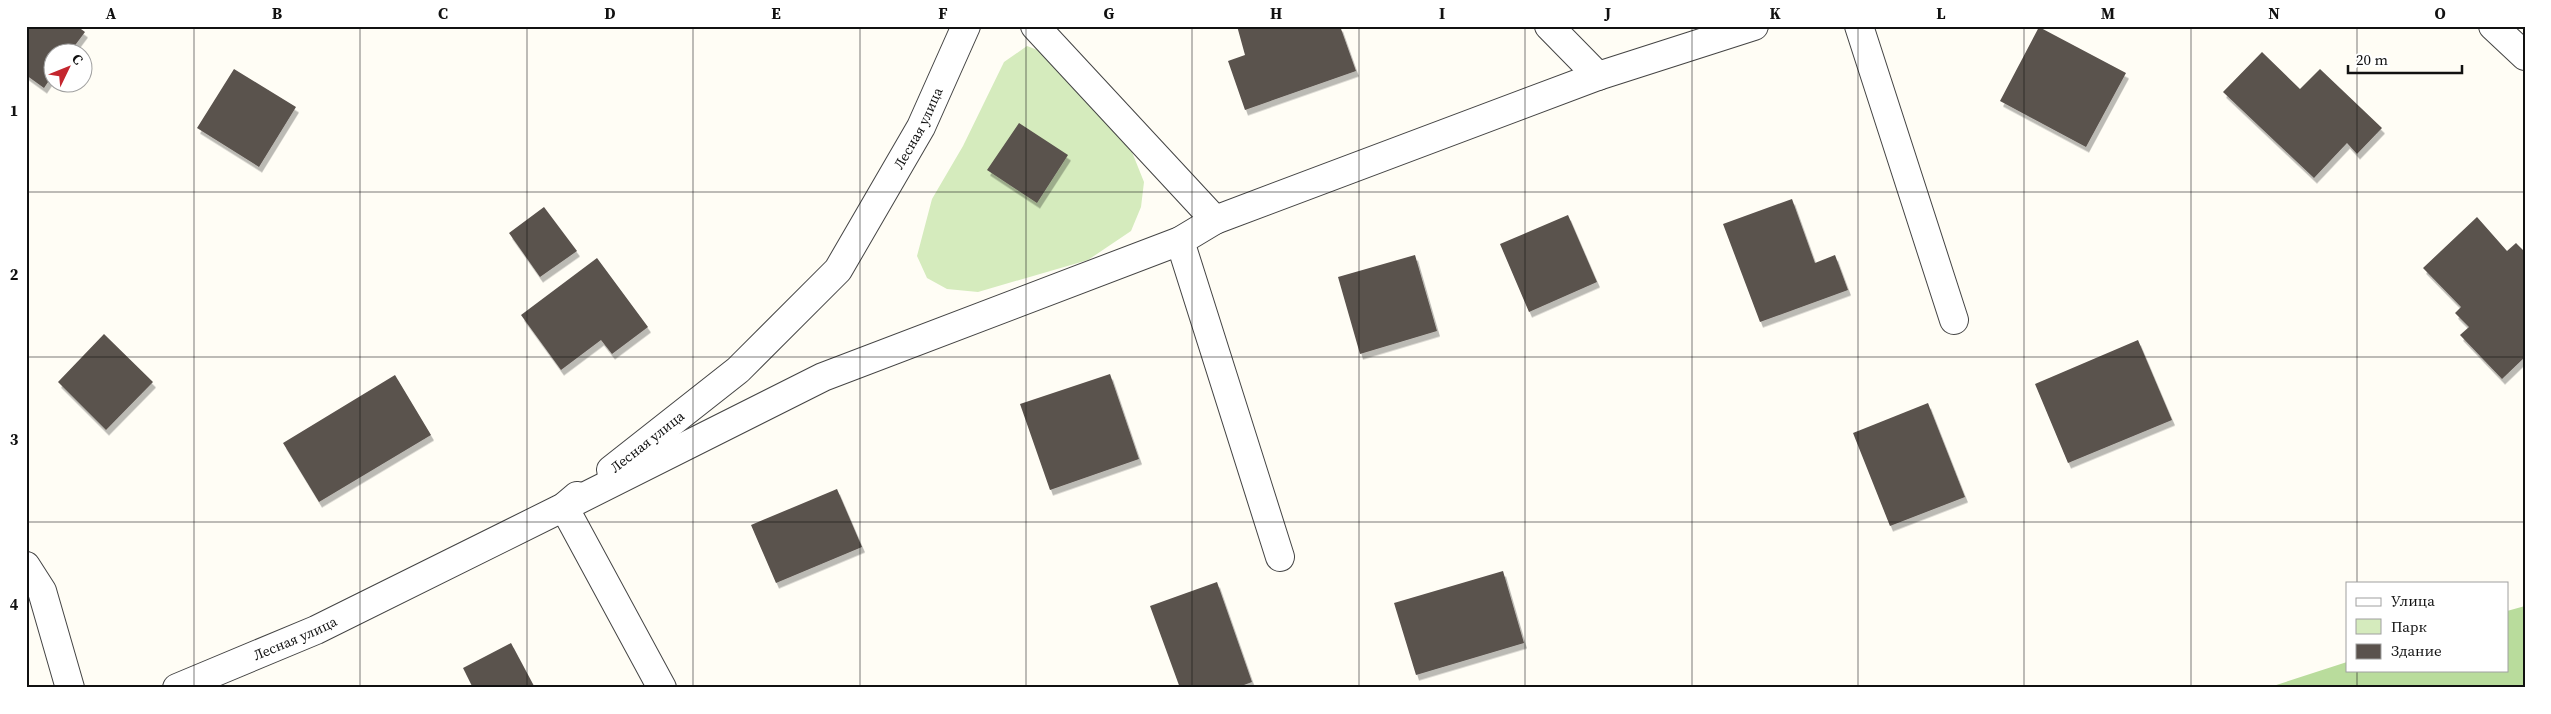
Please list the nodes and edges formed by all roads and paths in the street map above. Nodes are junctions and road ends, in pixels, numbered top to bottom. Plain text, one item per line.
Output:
1 (966, 26) edge
2 (1035, 26) edge
3 (1549, 26) edge
4 (1754, 26) edge
5 (1859, 26) edge
6 (2493, 26) edge
7 (2525, 56) edge
8 (1598, 76) junction
9 (1215, 220) junction
10 (1180, 241) junction
11 (1954, 320) dead end
12 (564, 507) junction
13 (1280, 557) dead end
14 (26, 566) edge
15 (70, 688) edge
16 (177, 688) edge
17 (662, 688) edge

1 - 12 street, Лесная улица
2 - 9 street
3 - 8 street
4 - 8 street
5 - 11 street
6 - 7 street
8 - 9 street
9 - 10 street
10 - 12 street
10 - 13 street
12 - 16 street, Лесная улица
12 - 17 street
14 - 15 street

